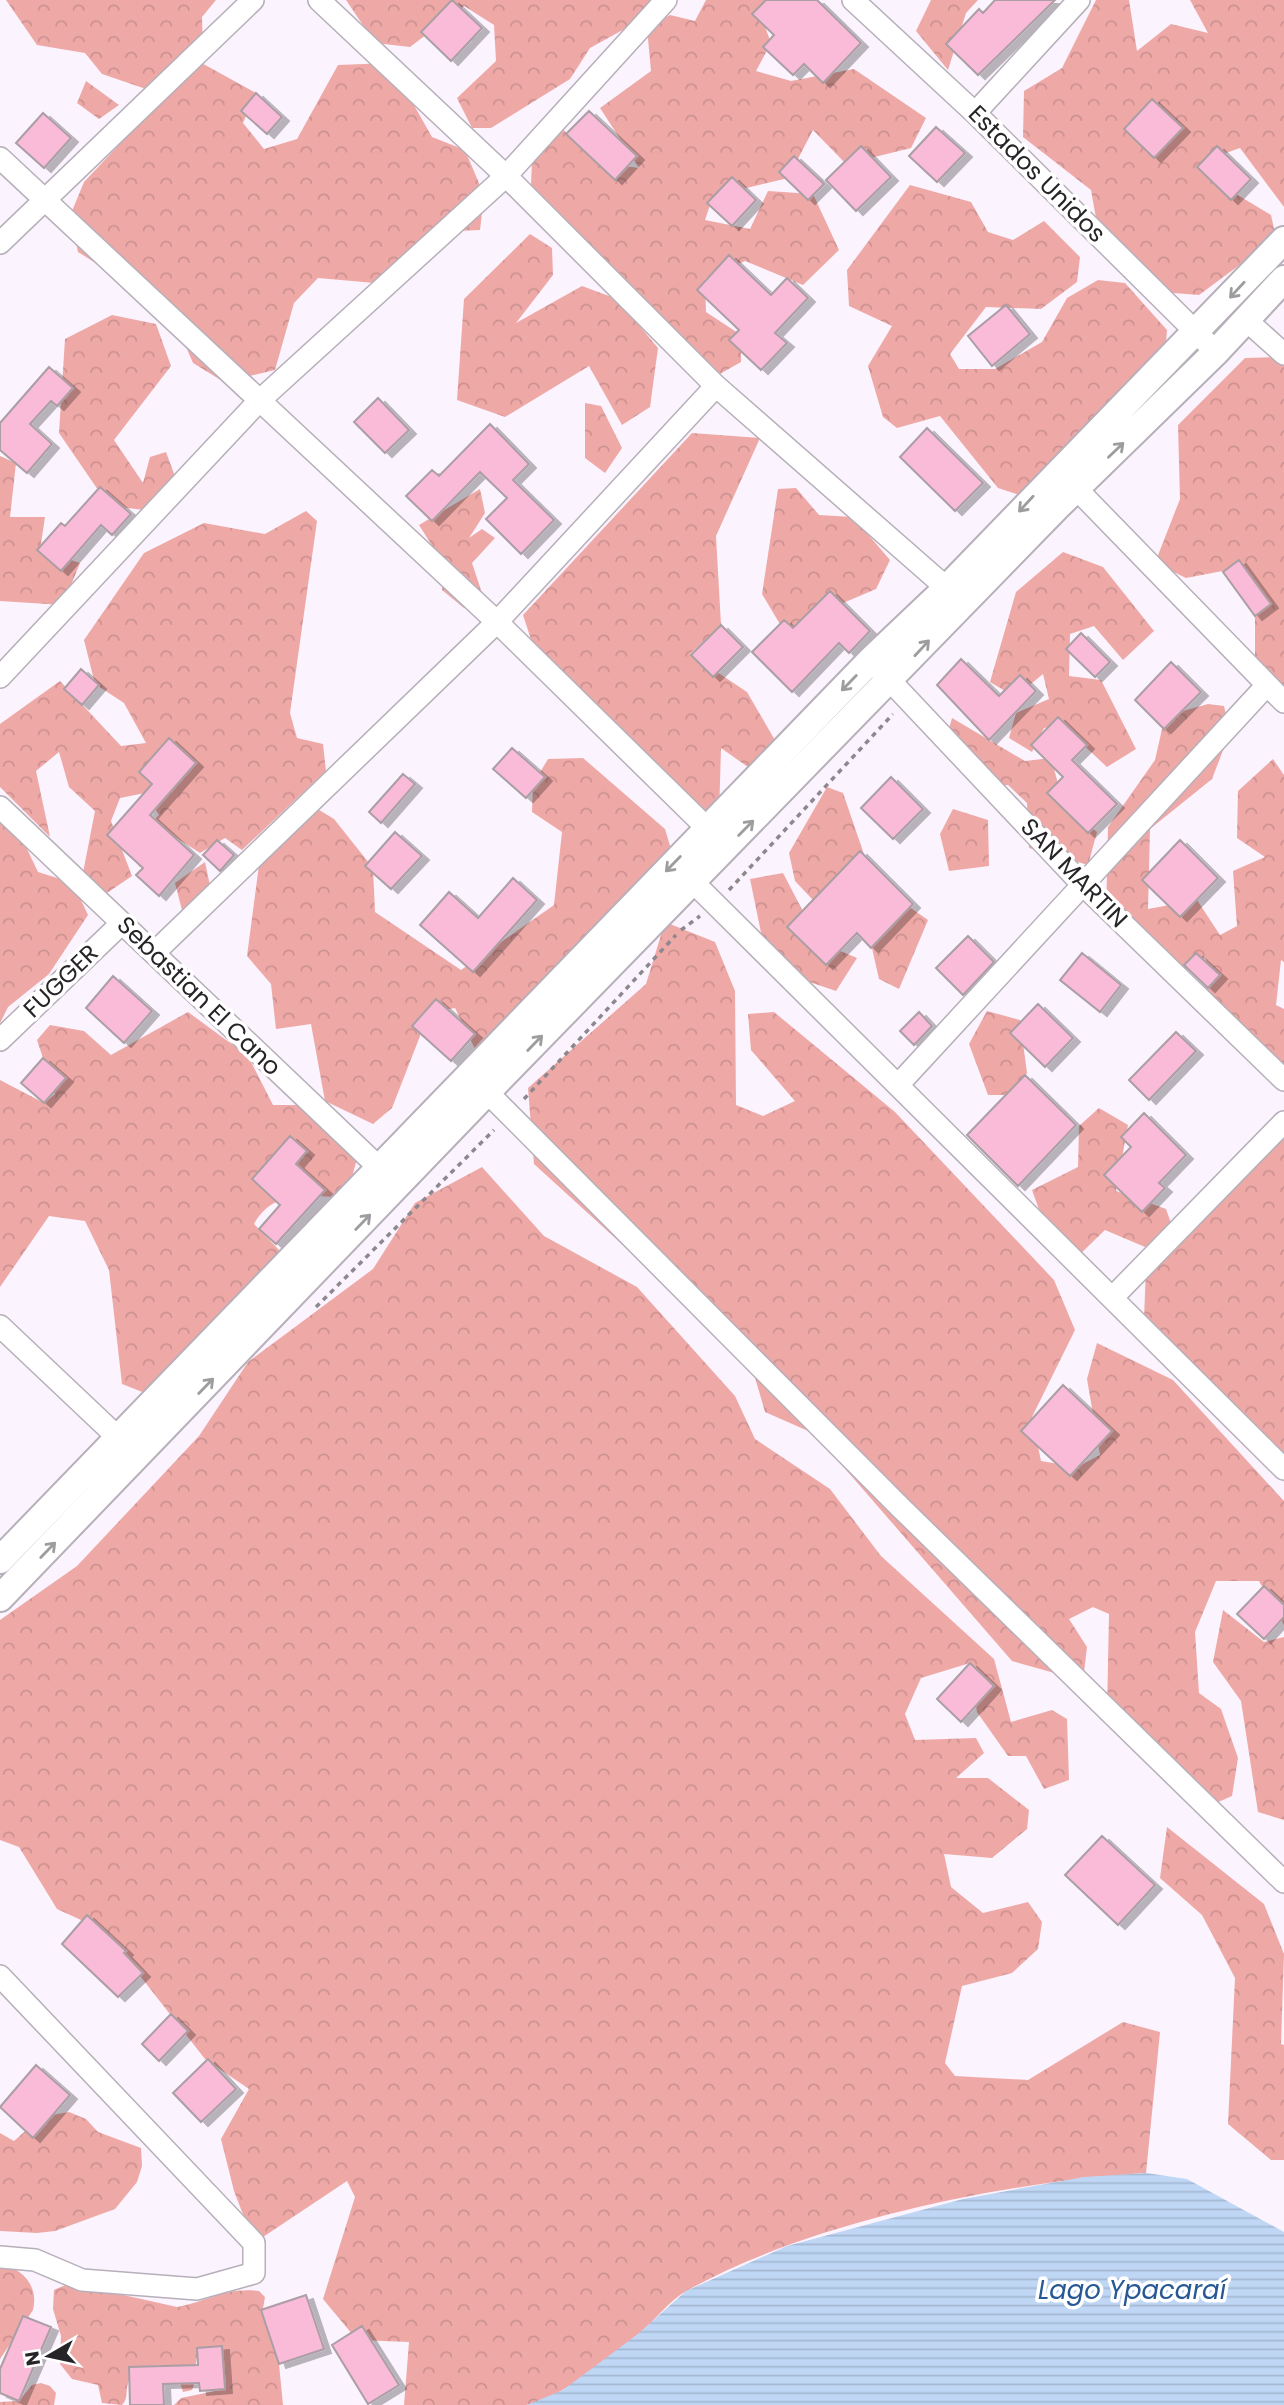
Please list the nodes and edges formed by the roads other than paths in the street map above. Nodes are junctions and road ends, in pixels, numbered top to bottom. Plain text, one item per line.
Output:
1 (253, 0) edge
2 (319, 0) edge
3 (666, 0) edge
4 (853, 0) edge
5 (1079, 0) edge
6 (975, 113) junction
7 (0, 158) edge
8 (506, 176) junction
9 (42, 199) junction
10 (1284, 240) edge
11 (0, 243) edge
12 (1284, 279) edge
13 (1246, 320) junction
14 (1197, 332) junction
15 (1216, 352) junction
16 (1284, 354) edge
17 (716, 386) junction
18 (258, 402) junction
19 (1067, 480) junction
20 (956, 596) junction
21 (497, 622) junction
22 (870, 661) junction
23 (0, 677) edge
24 (891, 680) junction
25 (1267, 685) junction
26 (1284, 702) edge
27 (0, 807) edge
28 (708, 829) junction
29 (693, 882) junction
30 (1082, 884) junction
31 (122, 923) junction
32 (154, 953) junction
33 (0, 1040) edge
34 (1284, 1080) edge
35 (898, 1085) junction
36 (487, 1092) junction
37 (1284, 1122) edge
38 (389, 1177) junction
39 (1112, 1298) junction
40 (0, 1326) edge
41 (118, 1437) junction
42 (139, 1457) junction
43 (1284, 1469) edge
44 (0, 1560) edge
45 (0, 1598) edge
46 (1284, 1882) edge
47 (0, 1976) edge
48 (0, 2256) edge

1 - 9 street
2 - 8 street
3 - 8 street
4 - 6 street, Estados Unidos
5 - 6 street
6 - 14 street, Estados Unidos
7 - 9 street
8 - 17 street
8 - 18 street
9 - 11 street
9 - 18 street
10 -> 14 main road
12 - 13 main road
13 - 15 main road
13 - 16 street
14 - 15 street, Estados Unidos
14 - 19 main road
19 -> 15 main road
17 - 20 street
17 - 21 street
18 - 21 street
18 - 23 street
19 - 20 main road
19 - 25 street
20 - 22 main road
24 -> 20 main road
21 - 28 street
21 - 32 street
22 - 24 street, SAN MARTIN
22 -> 28 main road
29 -> 24 main road
24 - 30 street, SAN MARTIN
25 - 26 street
25 - 30 street
27 - 31 street, Sebastian El Cano
28 -> 38 main road
29 - 35 street
36 -> 29 main road
30 - 34 street, SAN MARTIN
30 - 35 street
31 - 32 street, Sebastian El Cano
31 - 33 street, FUGGER
32 - 38 street, Sebastian El Cano
35 - 39 street
36 - 38 main road
36 - 46 street
37 - 39 street
38 - 41 main road
42 -> 38 main road
39 - 43 street
40 - 41 street
41 - 42 street
41 - 44 main road
45 -> 42 main road
47 - 48 street

